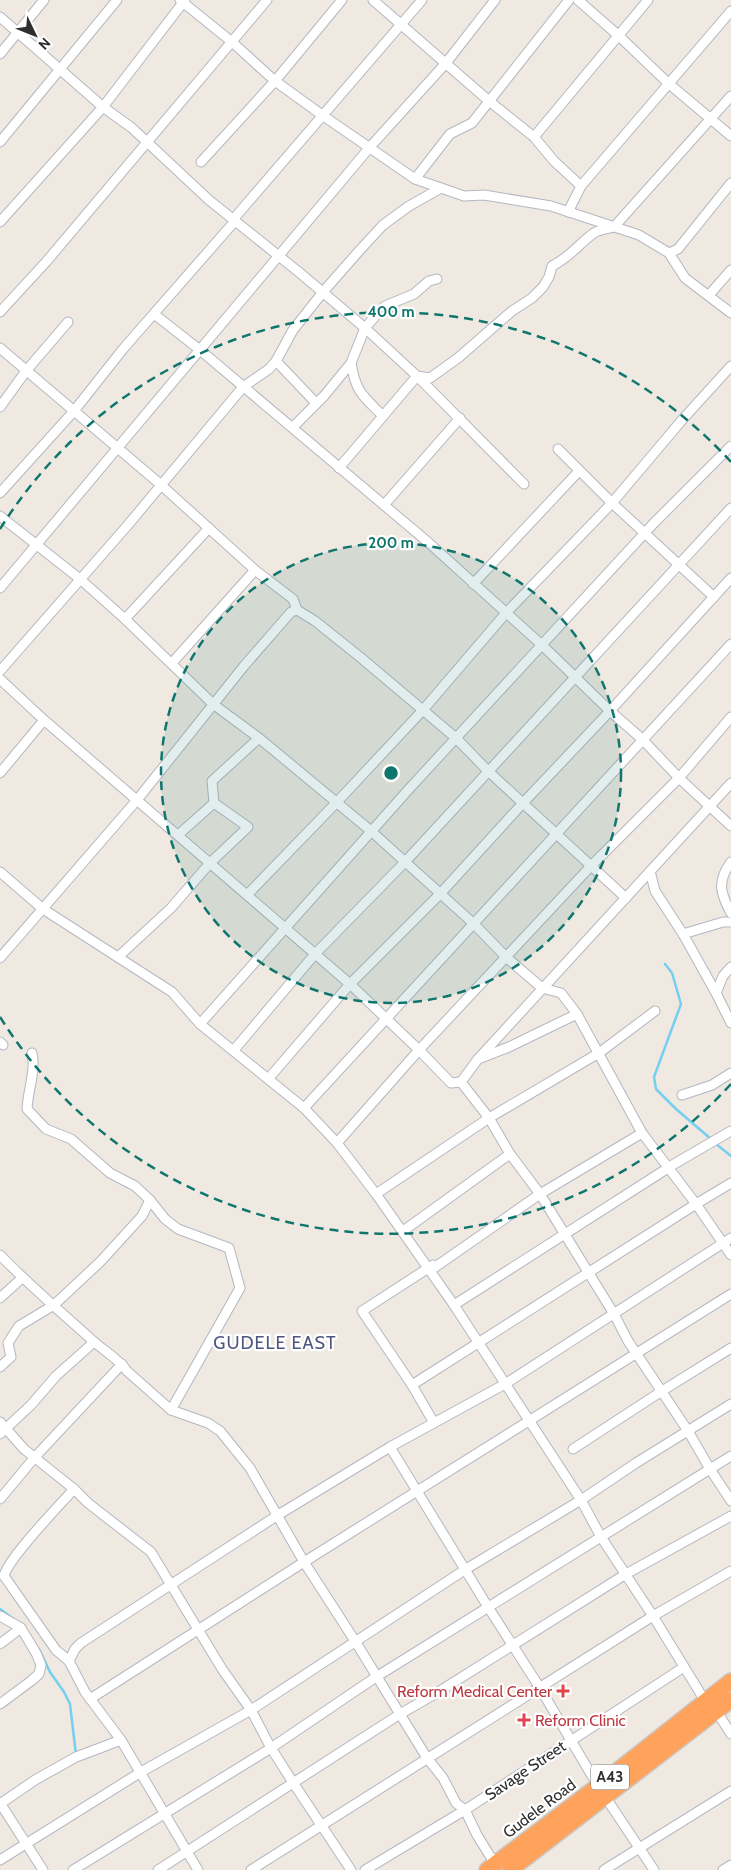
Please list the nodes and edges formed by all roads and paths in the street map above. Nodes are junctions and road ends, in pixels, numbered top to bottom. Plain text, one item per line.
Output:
1 (44, 0) edge
2 (117, 0) edge
3 (267, 0) edge
4 (342, 0) edge
5 (374, 0) edge
6 (422, 0) edge
7 (495, 0) edge
8 (569, 0) edge
9 (578, 0) edge
10 (648, 0) edge
11 (183, 1) edge
12 (731, 11) edge
13 (0, 17) edge
14 (402, 24) junction
15 (620, 36) junction
16 (232, 42) junction
17 (0, 54) edge
18 (446, 63) junction
19 (275, 81) junction
20 (668, 83) junction
21 (731, 96) edge
22 (489, 101) junction
23 (322, 115) junction
24 (711, 120) junction
25 (731, 136) edge
26 (534, 137) junction
27 (0, 142) edge
28 (370, 147) junction
29 (201, 162) dead end
30 (415, 179) junction
31 (731, 183) edge
32 (581, 186) junction
33 (441, 188) junction
34 (568, 212) junction
35 (236, 218) junction
36 (0, 222) edge
37 (614, 227) junction
38 (669, 252) junction
39 (280, 256) junction
40 (731, 270) edge
41 (437, 279) dead end
42 (323, 292) junction
43 (709, 295) junction
44 (0, 312) edge
45 (731, 312) edge
46 (154, 314) junction
47 (68, 322) dead end
48 (365, 328) junction
49 (0, 348) edge
50 (200, 350) junction
51 (276, 361) junction
52 (351, 363) junction
53 (731, 366) edge
54 (26, 371) junction
55 (417, 376) junction
56 (243, 387) junction
57 (316, 403) junction
58 (0, 406) edge
59 (74, 412) junction
60 (383, 416) junction
61 (460, 418) junction
62 (293, 427) junction
63 (731, 446) edge
64 (116, 447) junction
65 (558, 449) dead end
66 (339, 468) junction
67 (579, 471) junction
68 (160, 484) junction
69 (524, 484) dead end
70 (0, 493) edge
71 (612, 503) junction
72 (384, 505) junction
73 (731, 508) edge
74 (0, 516) edge
75 (209, 528) junction
76 (37, 545) junction
77 (678, 565) junction
78 (255, 570) junction
79 (731, 578) edge
80 (80, 579) junction
81 (472, 584) junction
82 (0, 588) edge
83 (714, 597) junction
84 (297, 610) junction
85 (506, 613) junction
86 (126, 619) junction
87 (731, 644) edge
88 (543, 646) junction
89 (172, 663) junction
90 (0, 671) edge
91 (574, 677) junction
92 (0, 679) edge
93 (213, 704) junction
94 (423, 710) junction
95 (610, 711) junction
96 (731, 717) edge
97 (44, 720) junction
98 (259, 738) junction
99 (456, 738) junction
100 (642, 739) junction
101 (488, 771) junction
102 (0, 773) edge
103 (679, 778) junction
104 (731, 783) edge
105 (138, 800) junction
106 (337, 802) junction
107 (214, 803) junction
108 (523, 803) junction
109 (710, 807) junction
110 (731, 826) edge
111 (371, 831) junction
112 (557, 834) junction
113 (178, 835) junction
114 (405, 862) junction
115 (731, 862) edge
116 (210, 863) junction
117 (590, 867) junction
118 (650, 871) junction
119 (0, 872) edge
120 (440, 894) junction
121 (247, 895) junction
122 (626, 898) junction
123 (43, 909) junction
124 (731, 914) edge
125 (727, 922) edge
126 (474, 924) junction
127 (285, 929) junction
128 (682, 934) junction
129 (315, 954) junction
130 (118, 957) junction
131 (506, 957) junction
132 (0, 958) edge
133 (731, 967) edge
134 (350, 984) junction
135 (542, 988) junction
136 (716, 993) junction
137 (655, 1011) dead end
138 (577, 1014) junction
139 (387, 1020) junction
140 (730, 1020) edge
141 (200, 1024) junction
142 (234, 1050) junction
143 (419, 1050) junction
144 (32, 1053) dead end
145 (600, 1053) junction
146 (478, 1059) junction
147 (731, 1073) edge
148 (269, 1078) junction
149 (461, 1082) junction
150 (682, 1095) dead end
151 (304, 1108) junction
152 (488, 1118) junction
153 (731, 1131) edge
154 (642, 1133) junction
155 (337, 1143) junction
156 (510, 1154) junction
157 (669, 1167) junction
158 (731, 1183) edge
159 (376, 1194) junction
160 (540, 1194) junction
161 (150, 1200) junction
162 (696, 1204) junction
163 (403, 1231) junction
164 (564, 1234) junction
165 (727, 1241) edge
166 (0, 1255) edge
167 (731, 1255) edge
168 (433, 1267) junction
169 (588, 1274) junction
170 (22, 1278) junction
171 (731, 1294) edge
172 (0, 1298) edge
173 (54, 1305) junction
174 (454, 1305) junction
175 (614, 1314) junction
176 (94, 1342) junction
177 (479, 1343) junction
178 (731, 1348) edge
179 (638, 1354) junction
180 (122, 1364) junction
181 (0, 1367) edge
182 (505, 1384) junction
183 (412, 1385) junction
184 (662, 1391) junction
185 (731, 1404) edge
186 (170, 1410) junction
187 (529, 1420) junction
188 (434, 1423) junction
189 (2, 1428) edge
190 (688, 1431) junction
191 (390, 1447) junction
192 (573, 1449) dead end
193 (731, 1456) edge
194 (35, 1457) junction
195 (710, 1469) junction
196 (74, 1489) junction
197 (417, 1491) junction
198 (0, 1499) edge
199 (581, 1500) junction
200 (731, 1501) edge
201 (278, 1515) junction
202 (731, 1516) edge
203 (601, 1537) junction
204 (304, 1562) junction
205 (466, 1569) junction
206 (731, 1571) edge
207 (626, 1574) junction
208 (170, 1586) junction
209 (488, 1607) junction
210 (0, 1616) edge
211 (654, 1616) junction
212 (21, 1628) junction
213 (198, 1630) junction
214 (356, 1642) junction
215 (0, 1644) edge
216 (512, 1646) junction
217 (70, 1661) junction
218 (684, 1667) junction
219 (376, 1677) junction
220 (731, 1682) edge
221 (540, 1688) junction
222 (90, 1700) junction
223 (731, 1700) edge
224 (705, 1701) junction
225 (0, 1704) edge
226 (251, 1710) junction
227 (717, 1712) junction
228 (400, 1714) junction
229 (730, 1729) edge
230 (121, 1740) junction
231 (570, 1740) junction
232 (271, 1748) junction
233 (428, 1758) junction
234 (141, 1772) junction
235 (294, 1784) junction
236 (731, 1790) edge
237 (602, 1792) junction
238 (0, 1804) edge
239 (465, 1810) junction
240 (166, 1814) junction
241 (320, 1826) junction
242 (27, 1844) junction
243 (640, 1848) junction
244 (186, 1851) junction
245 (0, 1860) edge
246 (731, 1865) edge
247 (491, 1867) edge
248 (43, 1870) edge
249 (73, 1870) edge
250 (158, 1870) edge
251 (198, 1870) edge
252 (251, 1870) edge
253 (351, 1870) edge
254 (365, 1870) edge
255 (510, 1870) edge
256 (604, 1870) edge
257 (654, 1870) edge
258 (723, 1870) edge

1 - 17 street
2 - 27 street
3 - 16 street
4 - 19 street
5 - 14 street
6 - 14 street
7 - 18 street
8 - 22 street
9 - 15 street
10 - 15 street
11 - 16 street
11 - 36 street
12 - 20 street
13 - 35 street
14 - 18 street
14 - 23 street
15 - 20 street
15 - 26 street
16 - 19 street
16 - 44 street
18 - 22 street
18 - 28 street
19 - 23 street
19 - 29 street
20 - 24 street
20 - 32 street
21 - 24 street
22 - 26 street
22 - 30 street
23 - 28 street
23 - 35 street
24 - 25 street
24 - 37 street
26 - 32 street
28 - 30 street
28 - 39 street
30 - 33 street
31 - 38 street
32 - 34 street
33 - 34 street
33 - 42 street
34 - 37 street
35 - 39 street
35 - 46 street
37 - 38 street
37 - 55 street
38 - 43 street
39 - 42 street
39 - 50 street
40 - 43 street
41 - 48 street
42 - 48 street
42 - 51 street
43 - 45 street
46 - 50 street
46 - 59 street
47 - 54 street
48 - 52 street
48 - 55 street
49 - 54 street
50 - 56 street
50 - 64 street
51 - 56 street
51 - 57 street
52 - 57 street
52 - 60 street
53 - 71 street
54 - 58 street
54 - 59 street
55 - 60 street
55 - 61 street
56 - 62 street
56 - 68 street
57 - 62 street
59 - 64 street
59 - 70 street
60 - 66 street
61 - 69 street
61 - 72 street
62 - 66 street
63 - 88 street
64 - 68 street
64 - 76 street
65 - 67 street
66 - 72 street
67 - 71 street
67 - 81 street
68 - 75 street
68 - 80 street
71 - 77 street
71 - 85 street
72 - 81 street
73 - 77 street
74 - 76 street
75 - 78 street
75 - 86 street
76 - 80 street
76 - 82 street
77 - 83 street
77 - 91 street
78 - 84 street
78 - 89 street
79 - 83 street
80 - 86 street
80 - 90 street
81 - 85 street
83 - 95 street
84 - 93 street
84 - 94 street
85 - 88 street
85 - 94 street
86 - 89 street
87 - 100 street
88 - 91 street
88 - 99 street
89 - 93 street
91 - 95 street
91 - 101 street
92 - 97 street
93 - 98 street
93 - 105 street
94 - 99 street
94 - 106 street
95 - 100 street
95 - 108 street
96 - 103 street
97 - 102 street
97 - 105 street
98 - 106 street
98 - 107 street
99 - 101 street
99 - 111 street
100 - 103 street
100 - 112 street
101 - 108 street
101 - 114 street
103 - 109 street
103 - 117 street
104 - 109 street
105 - 113 street
105 - 123 street
106 - 111 street
106 - 121 street
107 - 113 street
107 - 116 street
108 - 112 street
108 - 120 street
109 - 110 street
109 - 118 street
111 - 114 street
111 - 127 street
112 - 117 street
112 - 126 street
113 - 116 street
114 - 120 street
114 - 129 street
115 - 124 street
116 - 121 street
116 - 130 street
117 - 122 street
117 - 131 street
118 - 122 street
118 - 128 street
119 - 123 street
120 - 126 street
120 - 134 street
121 - 127 street
122 - 135 street
123 - 130 street
123 - 132 street
124 - 125 street
125 - 128 street
126 - 131 street
126 - 139 street
127 - 129 street
127 - 141 street
128 - 136 street
129 - 134 street
129 - 142 street
130 - 141 street
131 - 135 street
131 - 143 street
133 - 136 street
134 - 139 street
134 - 148 street
135 - 138 street
135 - 146 street
136 - 140 street
137 - 145 street
138 - 145 street
138 - 146 street
139 - 143 street
139 - 151 street
141 - 142 street
142 - 148 street
143 - 149 street
143 - 155 street
144 - 161 street
145 - 152 street
145 - 154 street
146 - 149 street
147 - 150 street
148 - 151 street
149 - 152 street
151 - 155 street
152 - 156 street
152 - 159 street
153 - 157 street
154 - 157 street
154 - 160 street
155 - 159 street
156 - 160 street
156 - 163 street
157 - 162 street
157 - 164 street
158 - 162 street
159 - 163 street
160 - 164 street
160 - 168 street
161 - 173 street
161 - 186 street
162 - 165 street
162 - 169 street
163 - 168 street
164 - 169 street
164 - 174 street
165 - 167 street
165 - 175 street
166 - 170 street
168 - 174 street
168 - 183 street
169 - 175 street
169 - 177 street
170 - 172 street
170 - 173 street
171 - 179 street
173 - 176 street
173 - 181 street
174 - 177 street
175 - 179 street
175 - 182 street
176 - 180 street
176 - 189 street
177 - 182 street
177 - 183 street
178 - 184 street
179 - 184 street
179 - 187 street
180 - 186 street
180 - 194 street
182 - 187 street
182 - 188 street
183 - 188 street
184 - 190 street
184 - 192 street
185 - 190 street
186 - 201 street
187 - 197 street
187 - 199 street
188 - 191 street
189 - 194 street
190 - 195 street
190 - 199 street
191 - 197 street
191 - 201 street
193 - 195 street
194 - 196 street
194 - 198 street
195 - 200 street
195 - 203 street
196 - 208 street
196 - 217 street
197 - 204 street
197 - 205 street
199 - 203 street
199 - 205 street
201 - 204 street
201 - 208 street
202 - 207 street
203 - 207 street
203 - 209 street
204 - 213 street
204 - 214 street
205 - 209 street
205 - 214 street
206 - 211 street
207 - 211 street
207 - 216 street
208 - 213 street
208 - 217 street
209 - 216 street
209 - 219 street
210 - 212 street
211 - 218 street
211 - 221 street
212 - 215 street
212 - 225 street
213 - 222 street
213 - 226 street
214 - 219 street
214 - 226 street
216 - 221 street
216 - 228 street
217 - 222 street
218 - 224 street
218 - 231 street, Savage Street
219 - 228 street
219 - 232 street
220 - 224 highway, Gudele Road / A43
221 - 231 street
221 - 233 street
222 - 230 street
223 - 227 highway, Gudele Road / A43
224 - 237 highway, Gudele Road / A43
226 - 232 street
226 - 234 street
227 - 229 street
227 - 237 highway, Gudele Road / A43
228 - 233 street
228 - 235 street
230 - 234 street
230 - 238 street
231 - 237 street
231 - 239 street, Savage Street
232 - 235 street
232 - 240 street
233 - 239 street
233 - 241 street
234 - 240 street
234 - 242 street
235 - 241 street
235 - 244 street
236 - 243 street
237 - 243 street
237 - 247 highway, Gudele Road / A43
237 - 255 highway, Gudele Road / A43
238 - 242 street
239 - 247 street
239 - 254 street, Savage Street
240 - 244 street
240 - 249 street
241 - 252 street
241 - 253 street
242 - 245 street
242 - 248 street
243 - 256 street
243 - 257 street
244 - 250 street
244 - 251 street
246 - 258 street

